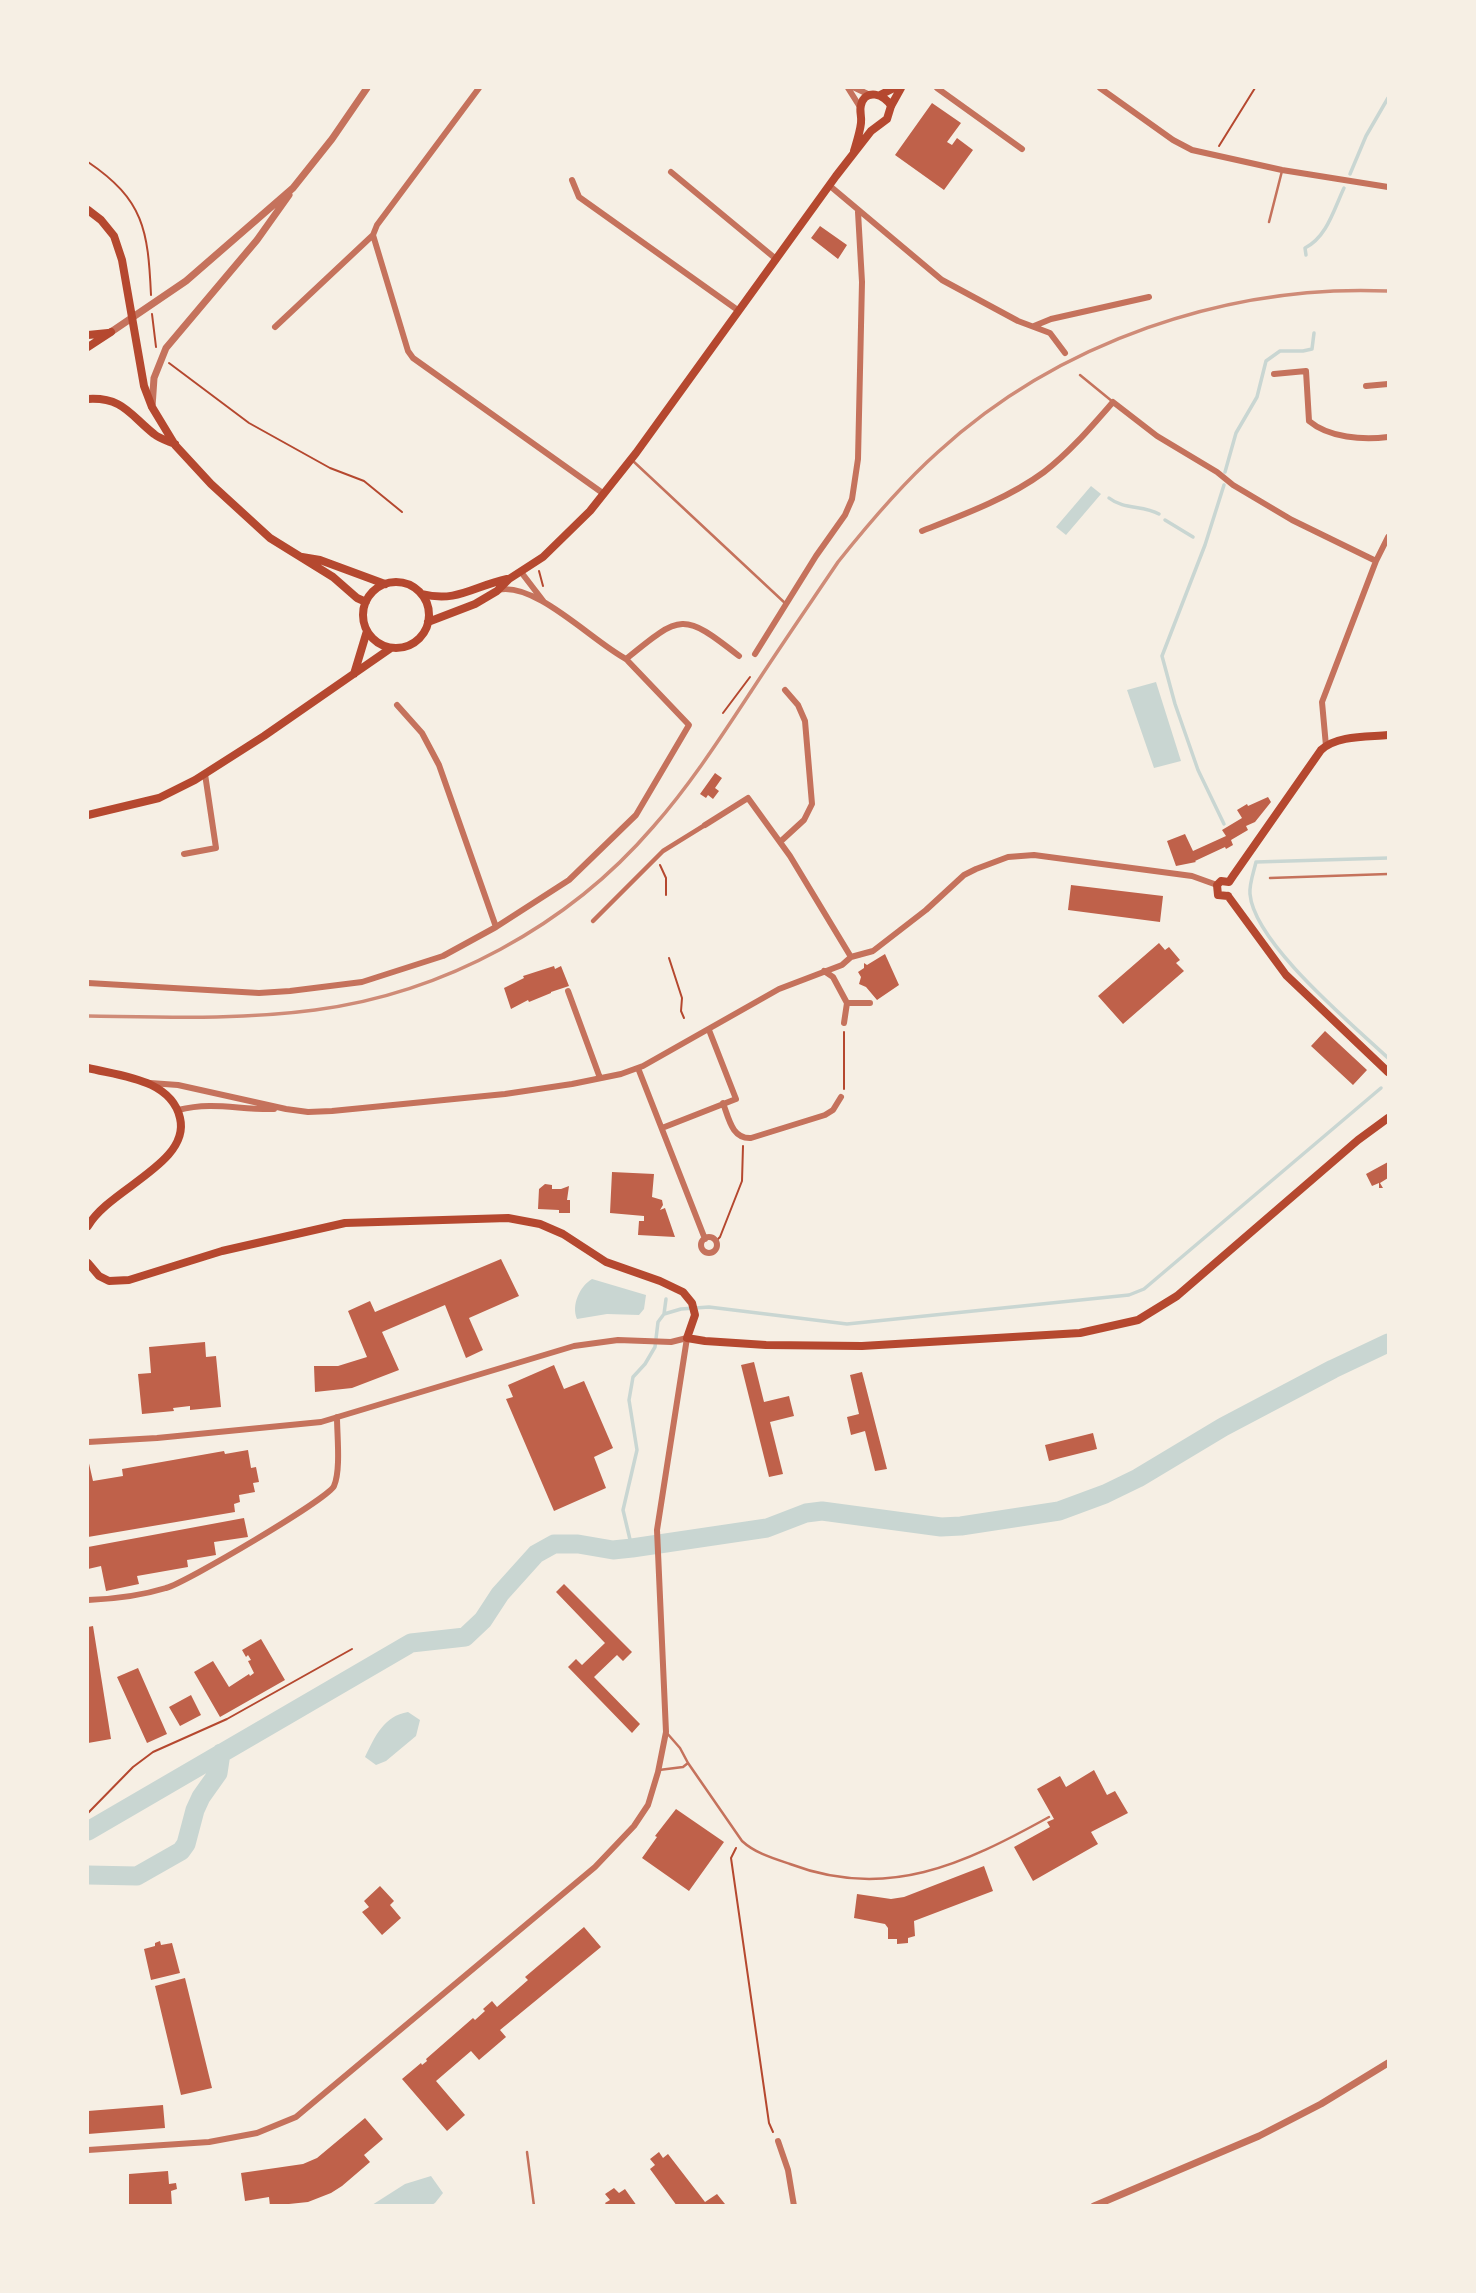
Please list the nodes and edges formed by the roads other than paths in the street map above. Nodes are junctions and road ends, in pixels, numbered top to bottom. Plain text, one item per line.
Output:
1 (367, 88) edge
2 (479, 88) edge
3 (848, 88) edge
4 (855, 88) edge
5 (894, 88) edge
6 (901, 88) edge
7 (937, 88) edge
8 (1100, 88) edge
9 (870, 95) junction
10 (880, 95) junction
11 (891, 106) junction
12 (860, 107) junction
13 (862, 117) junction
14 (880, 124) junction
15 (1022, 149) dead end
16 (854, 153) junction
17 (1282, 170) junction
18 (671, 173) dead end
19 (572, 180) dead end
20 (830, 186) junction
21 (1388, 187) edge
22 (293, 188) junction
23 (88, 210) edge
24 (858, 212) junction
25 (1269, 222) dead end
26 (373, 235) junction
27 (776, 259) junction
28 (1149, 297) dead end
29 (739, 311) junction
30 (1034, 326) junction
31 (275, 327) dead end
32 (111, 332) junction
33 (88, 335) edge
34 (88, 347) edge
35 (1065, 353) dead end
36 (1274, 373) dead end
37 (1080, 375) dead end
38 (1388, 384) edge
39 (1366, 386) dead end
40 (88, 398) edge
41 (1113, 402) junction
42 (152, 407) junction
43 (1388, 437) edge
44 (175, 444) junction
45 (631, 460) junction
46 (604, 494) junction
47 (922, 531) dead end
48 (1388, 537) edge
49 (298, 557) junction
50 (1376, 561) junction
51 (522, 572) junction
52 (509, 579) junction
53 (385, 584) junction
54 (497, 590) junction
55 (421, 593) junction
56 (366, 602) junction
57 (545, 604) junction
58 (786, 604) junction
59 (428, 622) junction
60 (367, 631) junction
61 (391, 648) junction
62 (755, 654) dead end
63 (739, 656) dead end
64 (626, 659) junction
65 (354, 674) junction
66 (785, 690) dead end
67 (397, 705) dead end
68 (1388, 735) edge
69 (1326, 746) junction
70 (205, 774) junction
71 (88, 815) edge
72 (705, 825) joint
73 (780, 842) junction
74 (184, 854) dead end
75 (1388, 874) edge
76 (1270, 878) dead end
77 (1229, 882) junction
78 (1217, 885) junction
79 (1228, 896) junction
80 (593, 921) dead end
81 (496, 928) junction
82 (851, 957) junction
83 (824, 971) junction
84 (88, 983) edge
85 (568, 991) dead end
86 (847, 1003) junction
87 (870, 1003) dead end
88 (844, 1023) road end
89 (709, 1030) junction
90 (641, 1067) junction
91 (88, 1068) edge
92 (1388, 1072) edge
93 (600, 1078) junction
94 (150, 1083) junction
95 (841, 1097) road end
96 (723, 1103) junction
97 (286, 1109) junction
98 (178, 1110) junction
99 (1388, 1118) edge
100 (662, 1128) junction
101 (88, 1226) edge
102 (705, 1239) junction
103 (88, 1263) edge
104 (687, 1338) junction
105 (337, 1417) junction
106 (88, 1442) edge
107 (88, 1600) edge
108 (666, 1732) junction
109 (688, 1763) junction
110 (659, 1770) junction
111 (1049, 1816) dead end
112 (1388, 2063) edge
113 (778, 2141) road end
114 (88, 2150) edge
115 (527, 2152) dead end
116 (534, 2206) edge
117 (794, 2206) edge
118 (1094, 2206) edge

1 - 22 street
2 - 26 street
3 - 12 street
4 - 9 street
5 - 10 main road
6 - 11 main road
7 - 15 street
8 - 17 street
9 - 10 main road
9 - 12 main road
10 - 11 main road
11 - 14 main road
12 - 13 main road
13 - 14 main road
13 - 16 main road
14 - 16 main road
16 - 20 main road
17 - 21 street
17 - 25 lane
18 - 27 street
19 - 29 street
20 - 24 street
20 - 27 main road
22 - 32 street
22 - 42 street
23 - 42 main road
24 - 30 street
24 - 58 street
26 - 31 street
26 - 46 street
27 - 29 main road
28 - 30 street
29 - 45 main road
30 - 35 street
32 - 33 main road
32 - 34 main road
36 - 43 street
37 - 41 lane
38 - 39 street
40 - 44 main road
41 - 47 street
41 - 50 street
42 - 44 main road
44 - 49 main road
45 - 46 main road
45 - 58 lane
46 - 51 main road
48 - 50 street
49 - 53 main road
49 - 56 main road
50 - 69 street
51 - 52 main road
51 - 57 street
52 - 54 main road
52 - 55 main road
53 - 55 main road
53 - 56 main road
54 - 57 street
54 - 59 main road
55 - 59 main road
56 - 60 main road
57 - 64 street
58 - 62 street
59 - 61 main road
60 - 61 main road
60 - 65 main road
61 - 65 main road
63 - 64 street
64 - 81 street
65 - 70 main road
66 - 73 street
67 - 81 street
68 - 69 main road
69 - 77 main road
70 - 71 main road
70 - 74 street
72 - 73 street
72 - 80 street
73 - 82 street
75 - 76 lane
77 - 78 main road
77 - 79 main road
78 - 79 main road
78 - 82 street
79 - 92 main road
81 - 84 street
82 - 83 street
83 - 86 street
83 - 89 street
85 - 93 street
86 - 87 street
86 - 88 street
89 - 90 street
89 - 96 street
90 - 93 street
90 - 100 street
91 - 94 main road
93 - 97 street
94 - 97 street
94 - 98 main road
95 - 96 street
96 - 100 street
97 - 98 street
98 - 101 main road
99 - 104 main road
100 - 102 street
102 - 102 street
103 - 104 main road
104 - 105 street
104 - 108 street
105 - 106 street
105 - 107 street
108 - 109 lane
108 - 110 street
109 - 110 lane
109 - 111 lane
110 - 114 street
112 - 118 street
113 - 117 street
115 - 116 lane

